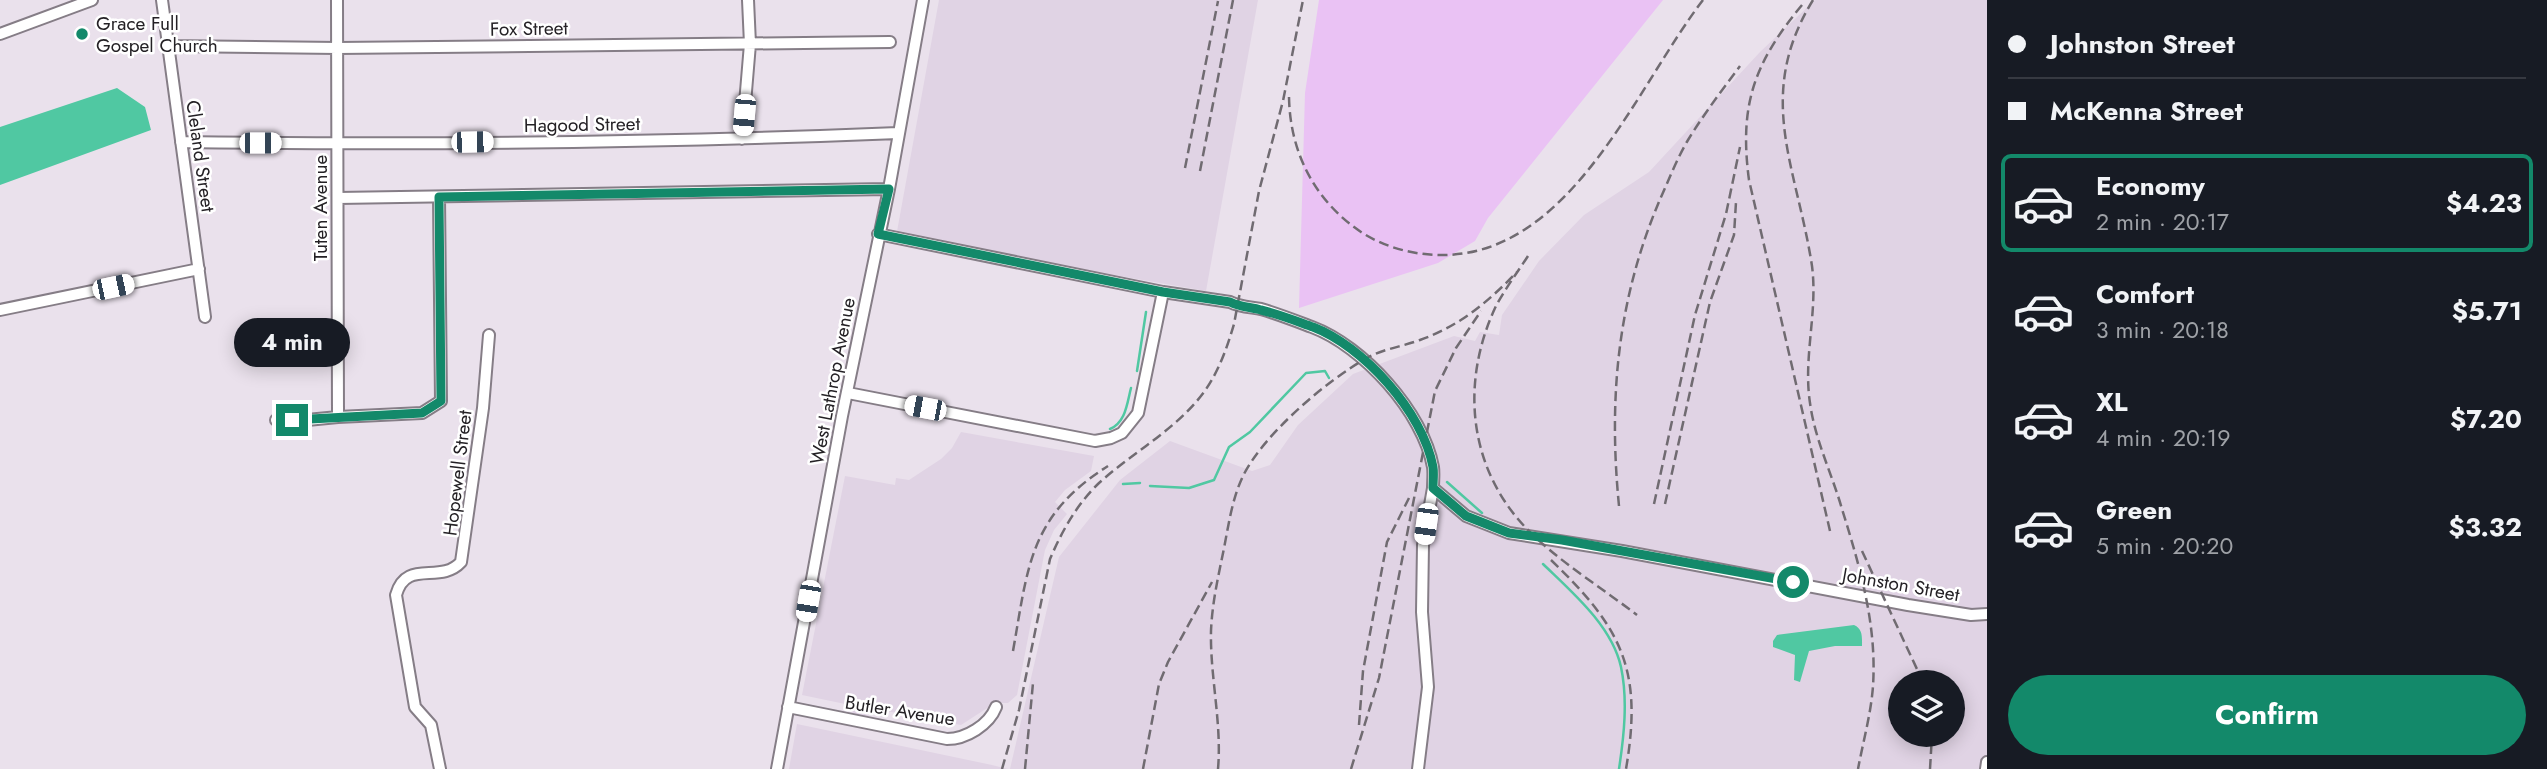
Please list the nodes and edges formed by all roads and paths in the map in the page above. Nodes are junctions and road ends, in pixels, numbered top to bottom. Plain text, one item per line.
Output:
1 (162, 0) edge
2 (337, 0) edge
3 (748, 0) edge
4 (923, 0) edge
5 (86, 1) edge
6 (0, 34) edge
7 (890, 42) dead end
8 (750, 44) junction
9 (169, 47) junction
10 (338, 48) junction
11 (898, 133) junction
12 (742, 139) junction
13 (181, 142) junction
14 (338, 144) junction
15 (889, 189) junction
16 (439, 197) junction
17 (338, 198) junction
18 (878, 234) junction
19 (199, 269) junction
20 (1163, 292) junction
21 (0, 310) edge
22 (205, 317) dead end
23 (489, 335) dead end
24 (848, 393) junction
25 (338, 417) junction
26 (276, 420) dead end
27 (1433, 488) junction
28 (1987, 614) edge
29 (788, 707) junction
30 (996, 707) dead end
31 (1987, 762) edge
32 (440, 769) edge
33 (777, 769) edge
34 (1418, 769) edge
35 (1986, 769) edge

1 - 9 street, Cleland Street
2 - 10 street, Tuten Avenue
3 - 8 street
4 - 11 street, West Lathrop Avenue
5 - 6 street
7 - 8 street, Fox Street
8 - 10 street, Fox Street
8 - 12 street
9 - 10 street, Fox Street
9 - 13 street, Cleland Street
10 - 14 street, Tuten Avenue
11 - 12 street, Hagood Street
11 - 15 street, West Lathrop Avenue
12 - 14 street, Hagood Street
13 - 14 street, Hagood Street
13 - 19 street, Cleland Street
14 - 17 street, Tuten Avenue
15 - 16 street
15 - 18 street, West Lathrop Avenue
16 - 17 street
16 - 25 street, Hopewell Street
17 - 25 street, Tuten Avenue
18 - 20 street
18 - 24 street, West Lathrop Avenue
19 - 21 street
19 - 22 street, Cleland Street
20 - 24 street
20 - 27 street
23 - 32 street, Hopewell Street
24 - 29 street, West Lathrop Avenue
25 - 26 street
27 - 28 street, Johnston Street
27 - 34 street
29 - 30 street, Butler Avenue
29 - 33 street, West Lathrop Avenue
31 - 35 street

